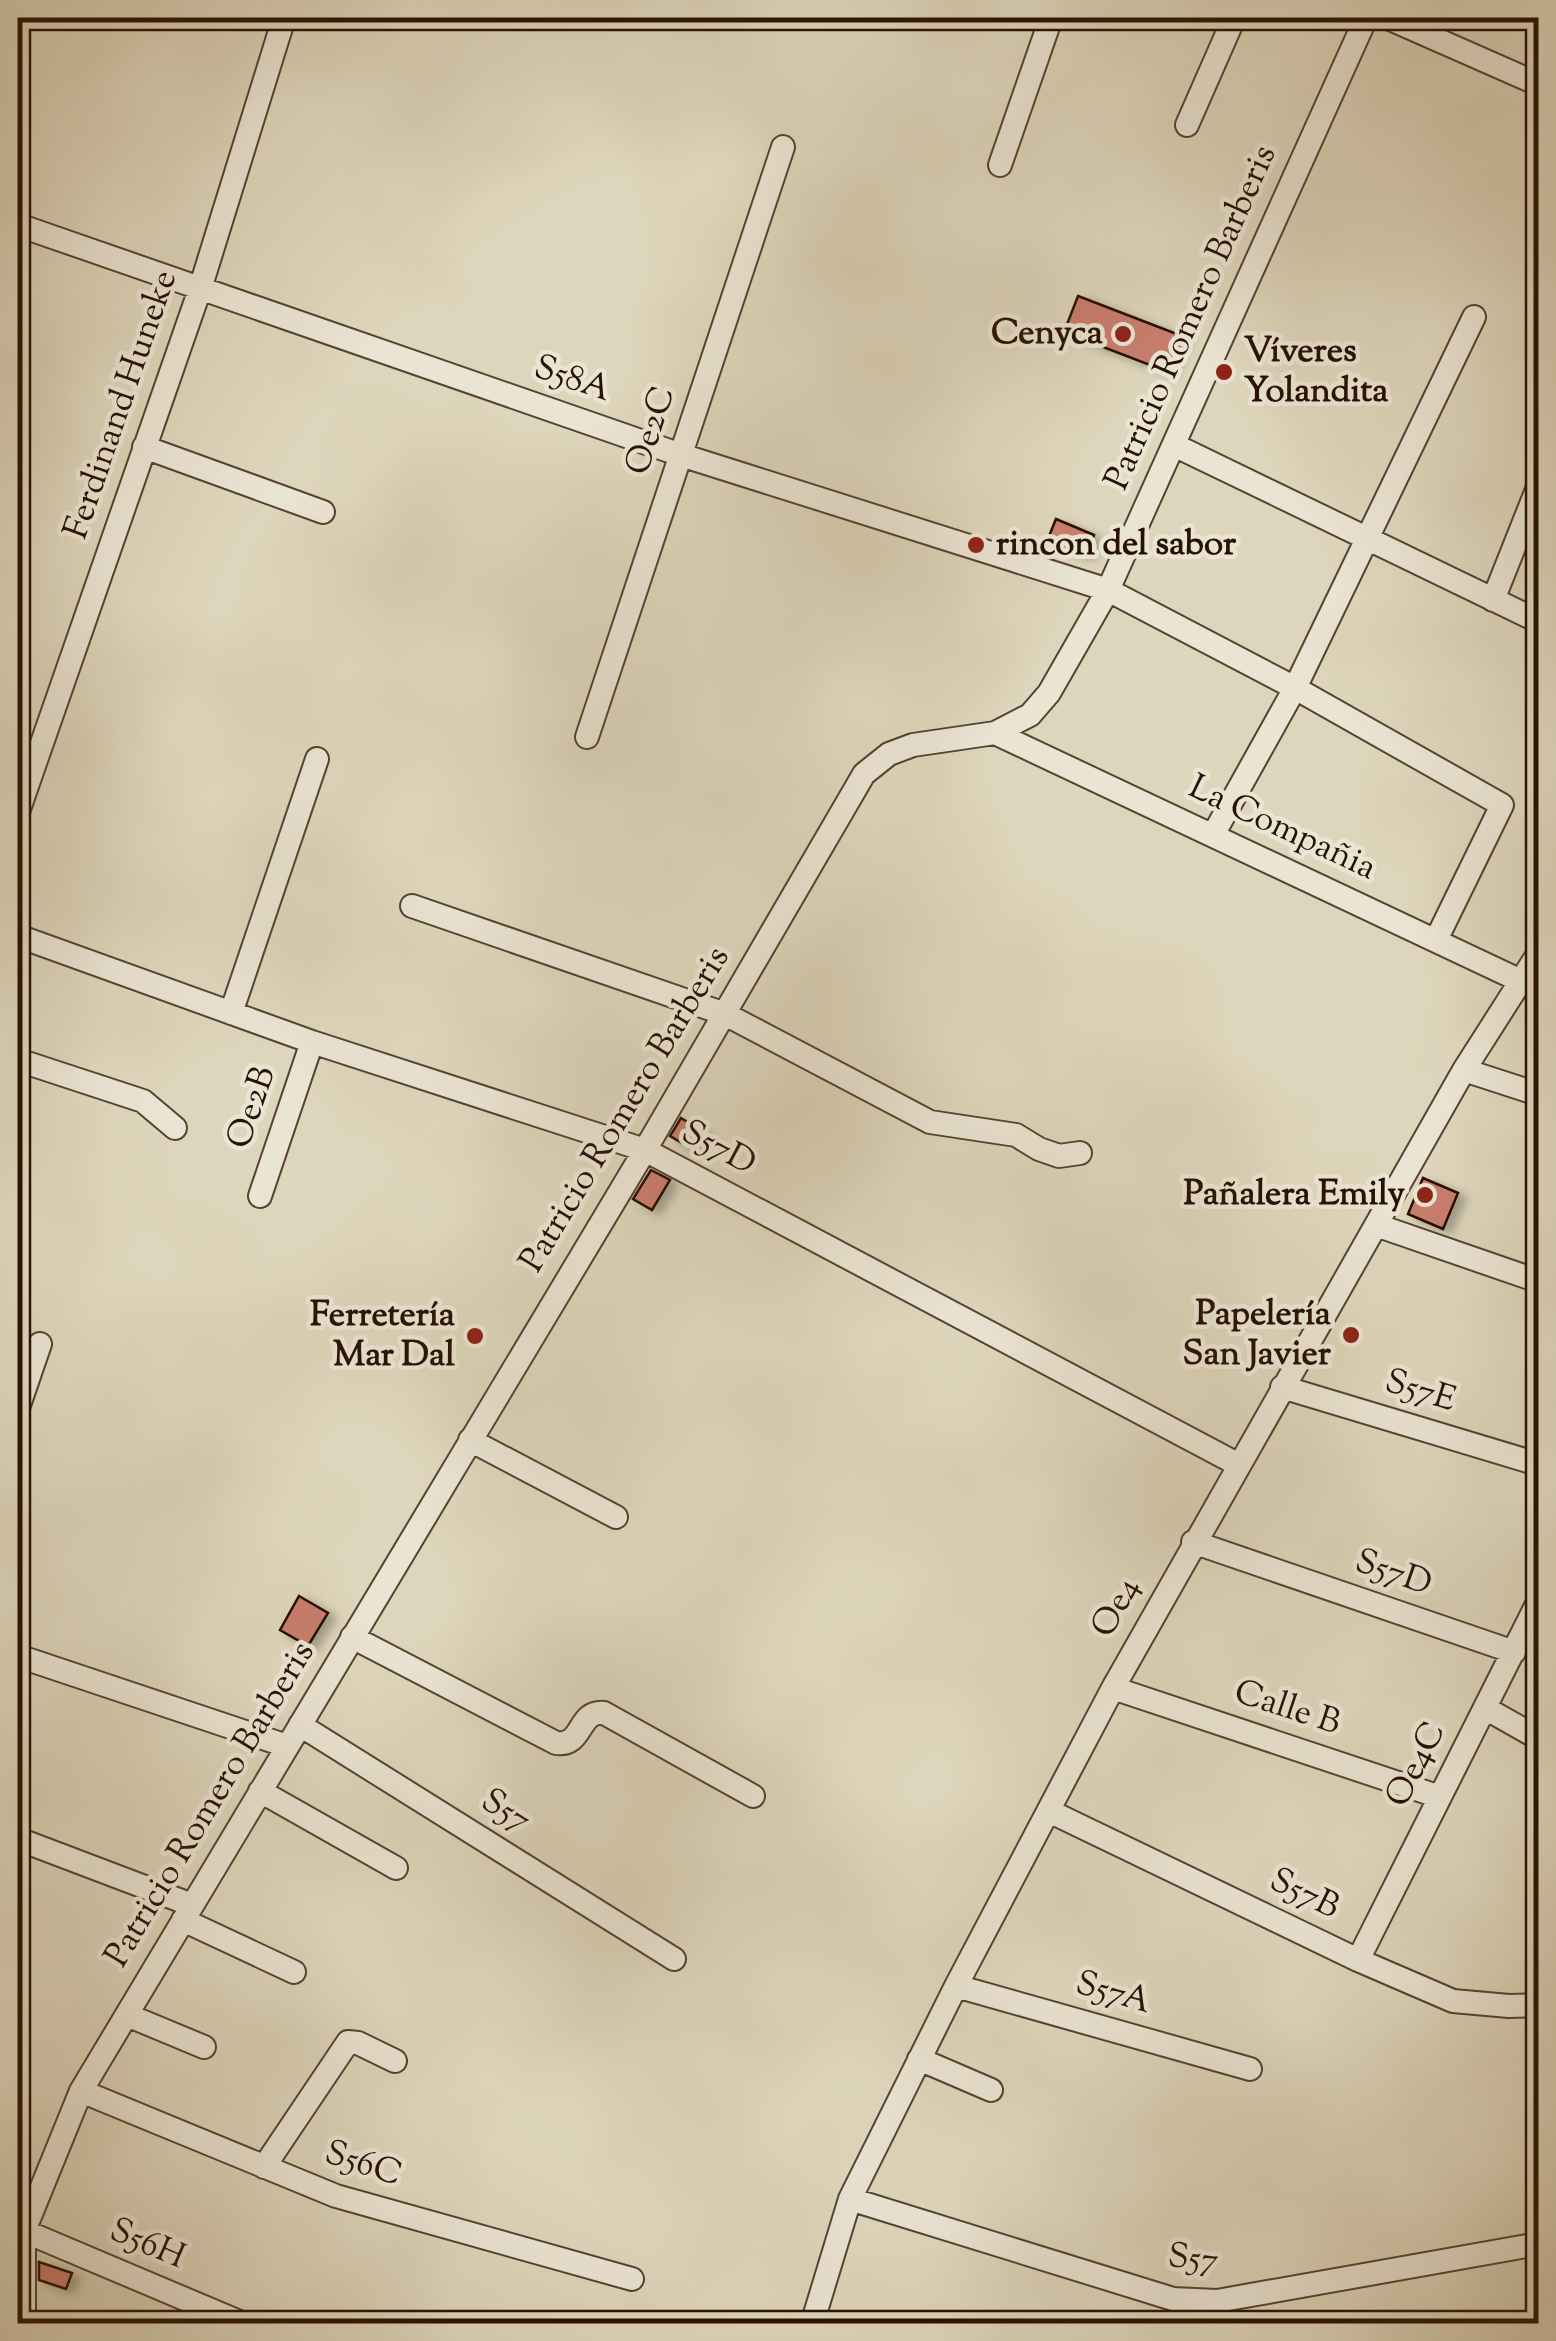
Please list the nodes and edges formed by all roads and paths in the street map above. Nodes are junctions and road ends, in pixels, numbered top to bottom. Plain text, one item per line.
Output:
1 (284, 18) edge
2 (1050, 18) edge
3 (1234, 18) edge
4 (1366, 18) edge
5 (1388, 18) edge
6 (1538, 84) edge
7 (1188, 125) dead end
8 (783, 147) dead end
9 (1000, 165) dead end
10 (18, 224) edge
11 (200, 289) junction
12 (1474, 317) dead end
13 (1174, 444) junction
14 (144, 447) junction
15 (681, 455) junction
16 (1538, 488) edge
17 (324, 512) dead end
18 (1366, 538) junction
19 (1108, 590) junction
20 (1493, 600) junction
21 (1538, 620) edge
22 (1295, 688) junction
23 (995, 732) junction
24 (587, 737) dead end
25 (317, 759) dead end
26 (18, 812) edge
27 (1213, 835) junction
28 (412, 906) dead end
29 (18, 936) edge
30 (1436, 940) junction
31 (1538, 954) edge
32 (1530, 986) edge
33 (231, 1013) junction
34 (725, 1014) junction
35 (312, 1042) junction
36 (18, 1060) edge
37 (1464, 1070) junction
38 (1538, 1094) edge
39 (176, 1128) dead end
40 (644, 1150) junction
41 (1080, 1153) dead end
42 (260, 1196) dead end
43 (1376, 1226) junction
44 (1538, 1281) edge
45 (40, 1344) dead end
46 (1282, 1387) junction
47 (18, 1408) edge
48 (470, 1440) junction
49 (1538, 1464) edge
50 (1239, 1465) junction
51 (616, 1517) dead end
52 (1193, 1542) junction
53 (1538, 1602) edge
54 (352, 1637) junction
55 (1514, 1652) junction
56 (18, 1656) edge
57 (1113, 1688) junction
58 (1486, 1708) junction
59 (300, 1724) junction
60 (1538, 1738) edge
61 (287, 1746) junction
62 (260, 1790) junction
63 (753, 1796) dead end
64 (1440, 1797) junction
65 (1049, 1811) junction
66 (18, 1840) edge
67 (396, 1868) dead end
68 (188, 1912) junction
69 (674, 1959) dead end
70 (1358, 1960) junction
71 (294, 1972) dead end
72 (956, 1986) junction
73 (1538, 2005) edge
74 (127, 2015) junction
75 (204, 2048) dead end
76 (920, 2059) junction
77 (396, 2061) dead end
78 (1250, 2070) dead end
79 (992, 2090) dead end
80 (81, 2091) junction
81 (264, 2166) junction
82 (850, 2199) junction
83 (24, 2231) junction
84 (1538, 2244) edge
85 (632, 2278) dead end
86 (24, 2324) edge
87 (244, 2324) edge
88 (812, 2324) edge

1 - 11 street, Ferdinand Huneke
2 - 9 street
3 - 7 street
4 - 13 street, Patricio Romero Barberis
5 - 6 street
8 - 15 street, Oe2C
10 - 11 street, S58A
11 - 14 street, Ferdinand Huneke
11 - 15 street, S58A
12 - 18 street
13 - 18 street
13 - 19 street, Patricio Romero Barberis
14 - 17 street
14 - 26 street, Ferdinand Huneke
15 - 19 street, S58A
15 - 24 street, Oe2C
16 - 20 street
18 - 20 street
18 - 22 street
19 - 22 street, S58A
19 - 23 street, Patricio Romero Barberis
20 - 21 street
22 - 27 street
22 - 30 street, S58A
23 - 27 street, La Compañia
23 - 34 street, Patricio Romero Barberis
25 - 33 street
27 - 30 street, La Compañia
28 - 34 street
29 - 33 street, S57D
30 - 32 street, La Compañia
31 - 32 street, Oe4
32 - 37 street, Oe4
33 - 35 street, S57D
34 - 40 street, Patricio Romero Barberis
34 - 41 street
35 - 40 street, S57D
35 - 42 street, Oe2B
36 - 39 street
37 - 38 street
37 - 43 street, Oe4
40 - 48 street, Patricio Romero Barberis
40 - 50 street, S57D
43 - 44 street
43 - 46 street, Oe4
45 - 47 street
46 - 49 street, S57E
46 - 50 street, Oe4
48 - 51 street
48 - 54 street, Patricio Romero Barberis
50 - 52 street, Oe4
52 - 55 street, S57D
52 - 57 street, Oe4
53 - 55 street, Oe4C
54 - 59 street, Patricio Romero Barberis
54 - 63 street
55 - 58 street, Oe4C
56 - 61 street
57 - 64 street, Calle B
57 - 65 street, Oe4
58 - 60 street
58 - 64 street, Oe4C
59 - 61 street, Patricio Romero Barberis
59 - 69 street, S57
61 - 62 street, Patricio Romero Barberis
62 - 67 street
62 - 68 street, Patricio Romero Barberis
64 - 70 street, Oe4C
65 - 70 street, S57B
65 - 72 street, Oe4
66 - 68 street
68 - 71 street
68 - 74 street, Patricio Romero Barberis
70 - 73 street, S57B
72 - 76 street, Oe4
72 - 78 street, S57A
74 - 75 street
74 - 80 street, Patricio Romero Barberis
76 - 79 street
76 - 82 street, Oe4
77 - 81 street
80 - 81 street, S56C
80 - 83 street, Patricio Romero Barberis
81 - 85 street, S56C
82 - 84 street, S57
82 - 88 street, Oe4
83 - 86 street, Patricio Romero Barberis
83 - 87 street, S56H

